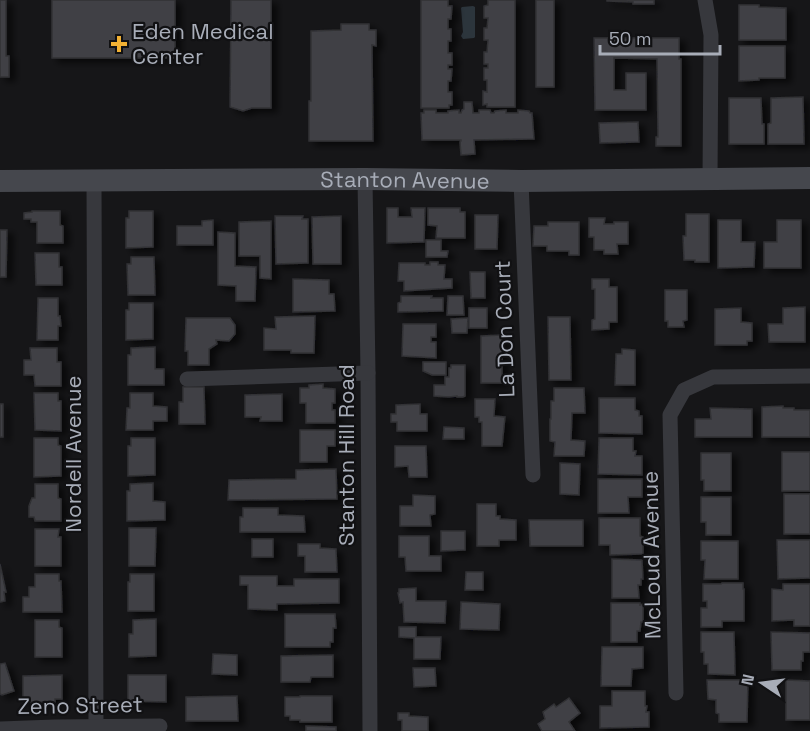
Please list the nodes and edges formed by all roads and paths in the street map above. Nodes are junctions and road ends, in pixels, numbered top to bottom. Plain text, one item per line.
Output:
1 (705, 0) edge
2 (810, 178) edge
3 (365, 179) junction
4 (710, 179) junction
5 (0, 181) edge
6 (94, 181) junction
7 (521, 181) junction
8 (368, 373) junction
9 (810, 376) edge
10 (187, 379) dead end
11 (532, 475) dead end
12 (676, 693) dead end
13 (160, 726) dead end
14 (96, 727) junction
15 (0, 729) edge
16 (370, 731) edge

1 - 4 street
2 - 4 street, Stanton Avenue
3 - 6 street, Stanton Avenue
3 - 7 street, Stanton Avenue
3 - 8 street, Stanton Hill Road
4 - 7 street, Stanton Avenue
5 - 6 street, Stanton Avenue
6 - 14 street, Nordell Avenue
7 - 11 street, La Don Court
8 - 10 street
8 - 16 street, Stanton Hill Road
9 - 12 street, McLoud Avenue
13 - 14 street, Zeno Street
14 - 15 street, Zeno Street

